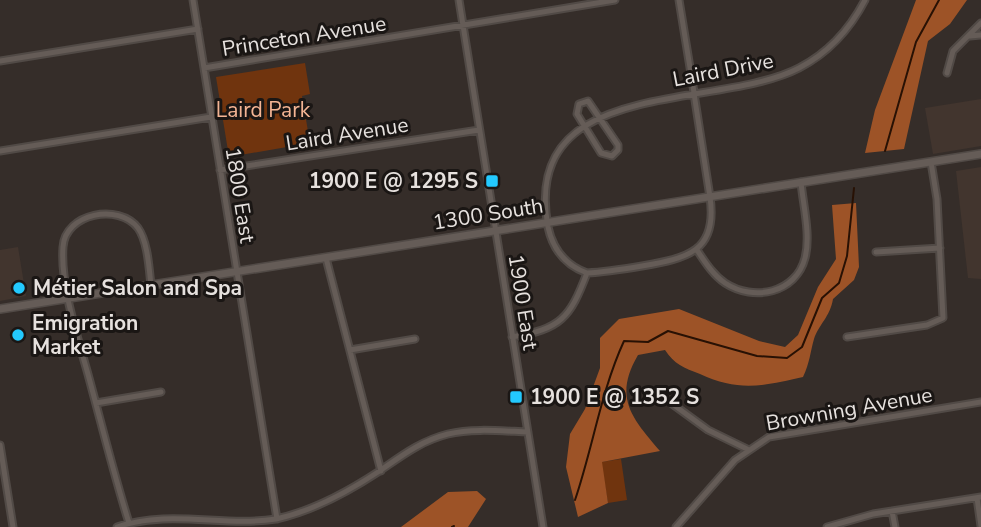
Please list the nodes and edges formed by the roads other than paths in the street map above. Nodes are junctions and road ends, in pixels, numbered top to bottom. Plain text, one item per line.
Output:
1 (193, 0) edge
2 (458, 0) edge
3 (615, 0) edge
4 (679, 0) edge
5 (865, 0) edge
6 (981, 23) edge
7 (463, 25) junction
8 (198, 29) junction
9 (981, 34) edge
10 (970, 36) junction
11 (0, 61) edge
12 (204, 68) junction
13 (947, 73) dead end
14 (694, 93) junction
15 (211, 117) junction
16 (601, 118) junction
17 (585, 127) junction
18 (480, 130) junction
19 (0, 151) edge
20 (981, 154) edge
21 (931, 162) junction
22 (220, 170) junction
23 (801, 182) junction
24 (710, 197) junction
25 (548, 222) junction
26 (495, 231) junction
27 (940, 248) junction
28 (697, 250) junction
29 (876, 253) dead end
30 (326, 258) junction
31 (237, 272) junction
32 (587, 273) junction
33 (151, 285) junction
34 (69, 298) junction
35 (0, 309) edge
36 (512, 337) junction
37 (847, 337) dead end
38 (415, 339) dead end
39 (350, 350) junction
40 (161, 392) dead end
41 (981, 402) edge
42 (96, 403) junction
43 (671, 403) dead end
44 (528, 432) junction
45 (0, 444) edge
46 (747, 449) junction
47 (1, 458) edge
48 (381, 471) junction
49 (979, 497) edge
50 (892, 511) junction
51 (277, 519) junction
52 (129, 523) junction
53 (981, 526) edge
54 (13, 527) edge
55 (117, 527) edge
56 (543, 527) edge
57 (676, 527) edge
58 (827, 527) edge
59 (895, 527) edge

1 - 8 street, 1800 East
2 - 7 street, 1900 East
3 - 7 street, Princeton Avenue
4 - 14 street
5 - 14 street, Laird Drive
6 - 10 street
7 - 12 street, Princeton Avenue
7 - 18 street, 1900 East
8 - 11 street, Princeton Avenue
8 - 12 street, 1800 East
9 - 10 street
10 - 13 street
12 - 15 street, 1800 East
14 - 16 street, Laird Drive
14 - 24 street
15 - 19 street
15 - 22 street, 1800 East
16 - 17 street, Laird Drive
16 - 17 street
16 - 17 street
17 - 25 street, Laird Drive
18 - 22 street, Laird Avenue
18 - 26 street, 1900 East
20 - 21 street, 1300 South
21 - 23 street, 1300 South
21 - 27 street
22 - 31 street, 1800 East
23 - 24 street, 1300 South
23 - 28 street
24 - 25 street, 1300 South
24 - 28 street
25 - 26 street, 1300 South
25 - 32 street, Laird Drive
26 - 30 street, 1300 South
26 - 36 street, 1900 East
27 - 29 street
27 - 37 street
28 - 32 street
30 - 31 street, 1300 South
30 - 39 street
31 - 33 street, 1300 South
31 - 51 street, 1800 East
32 - 36 street
33 - 34 street, 1300 South
33 - 34 street
34 - 35 street, 1300 South
34 - 42 street
36 - 44 street, 1900 East
38 - 39 street
39 - 48 street
40 - 42 street
41 - 46 street, Browning Avenue
42 - 52 street
43 - 46 street
44 - 48 street
44 - 56 street, 1900 East
45 - 47 street
46 - 57 street, Browning Avenue
47 - 54 street
48 - 51 street
49 - 50 street
49 - 53 street
50 - 58 street
50 - 59 street
51 - 52 street
52 - 55 street

